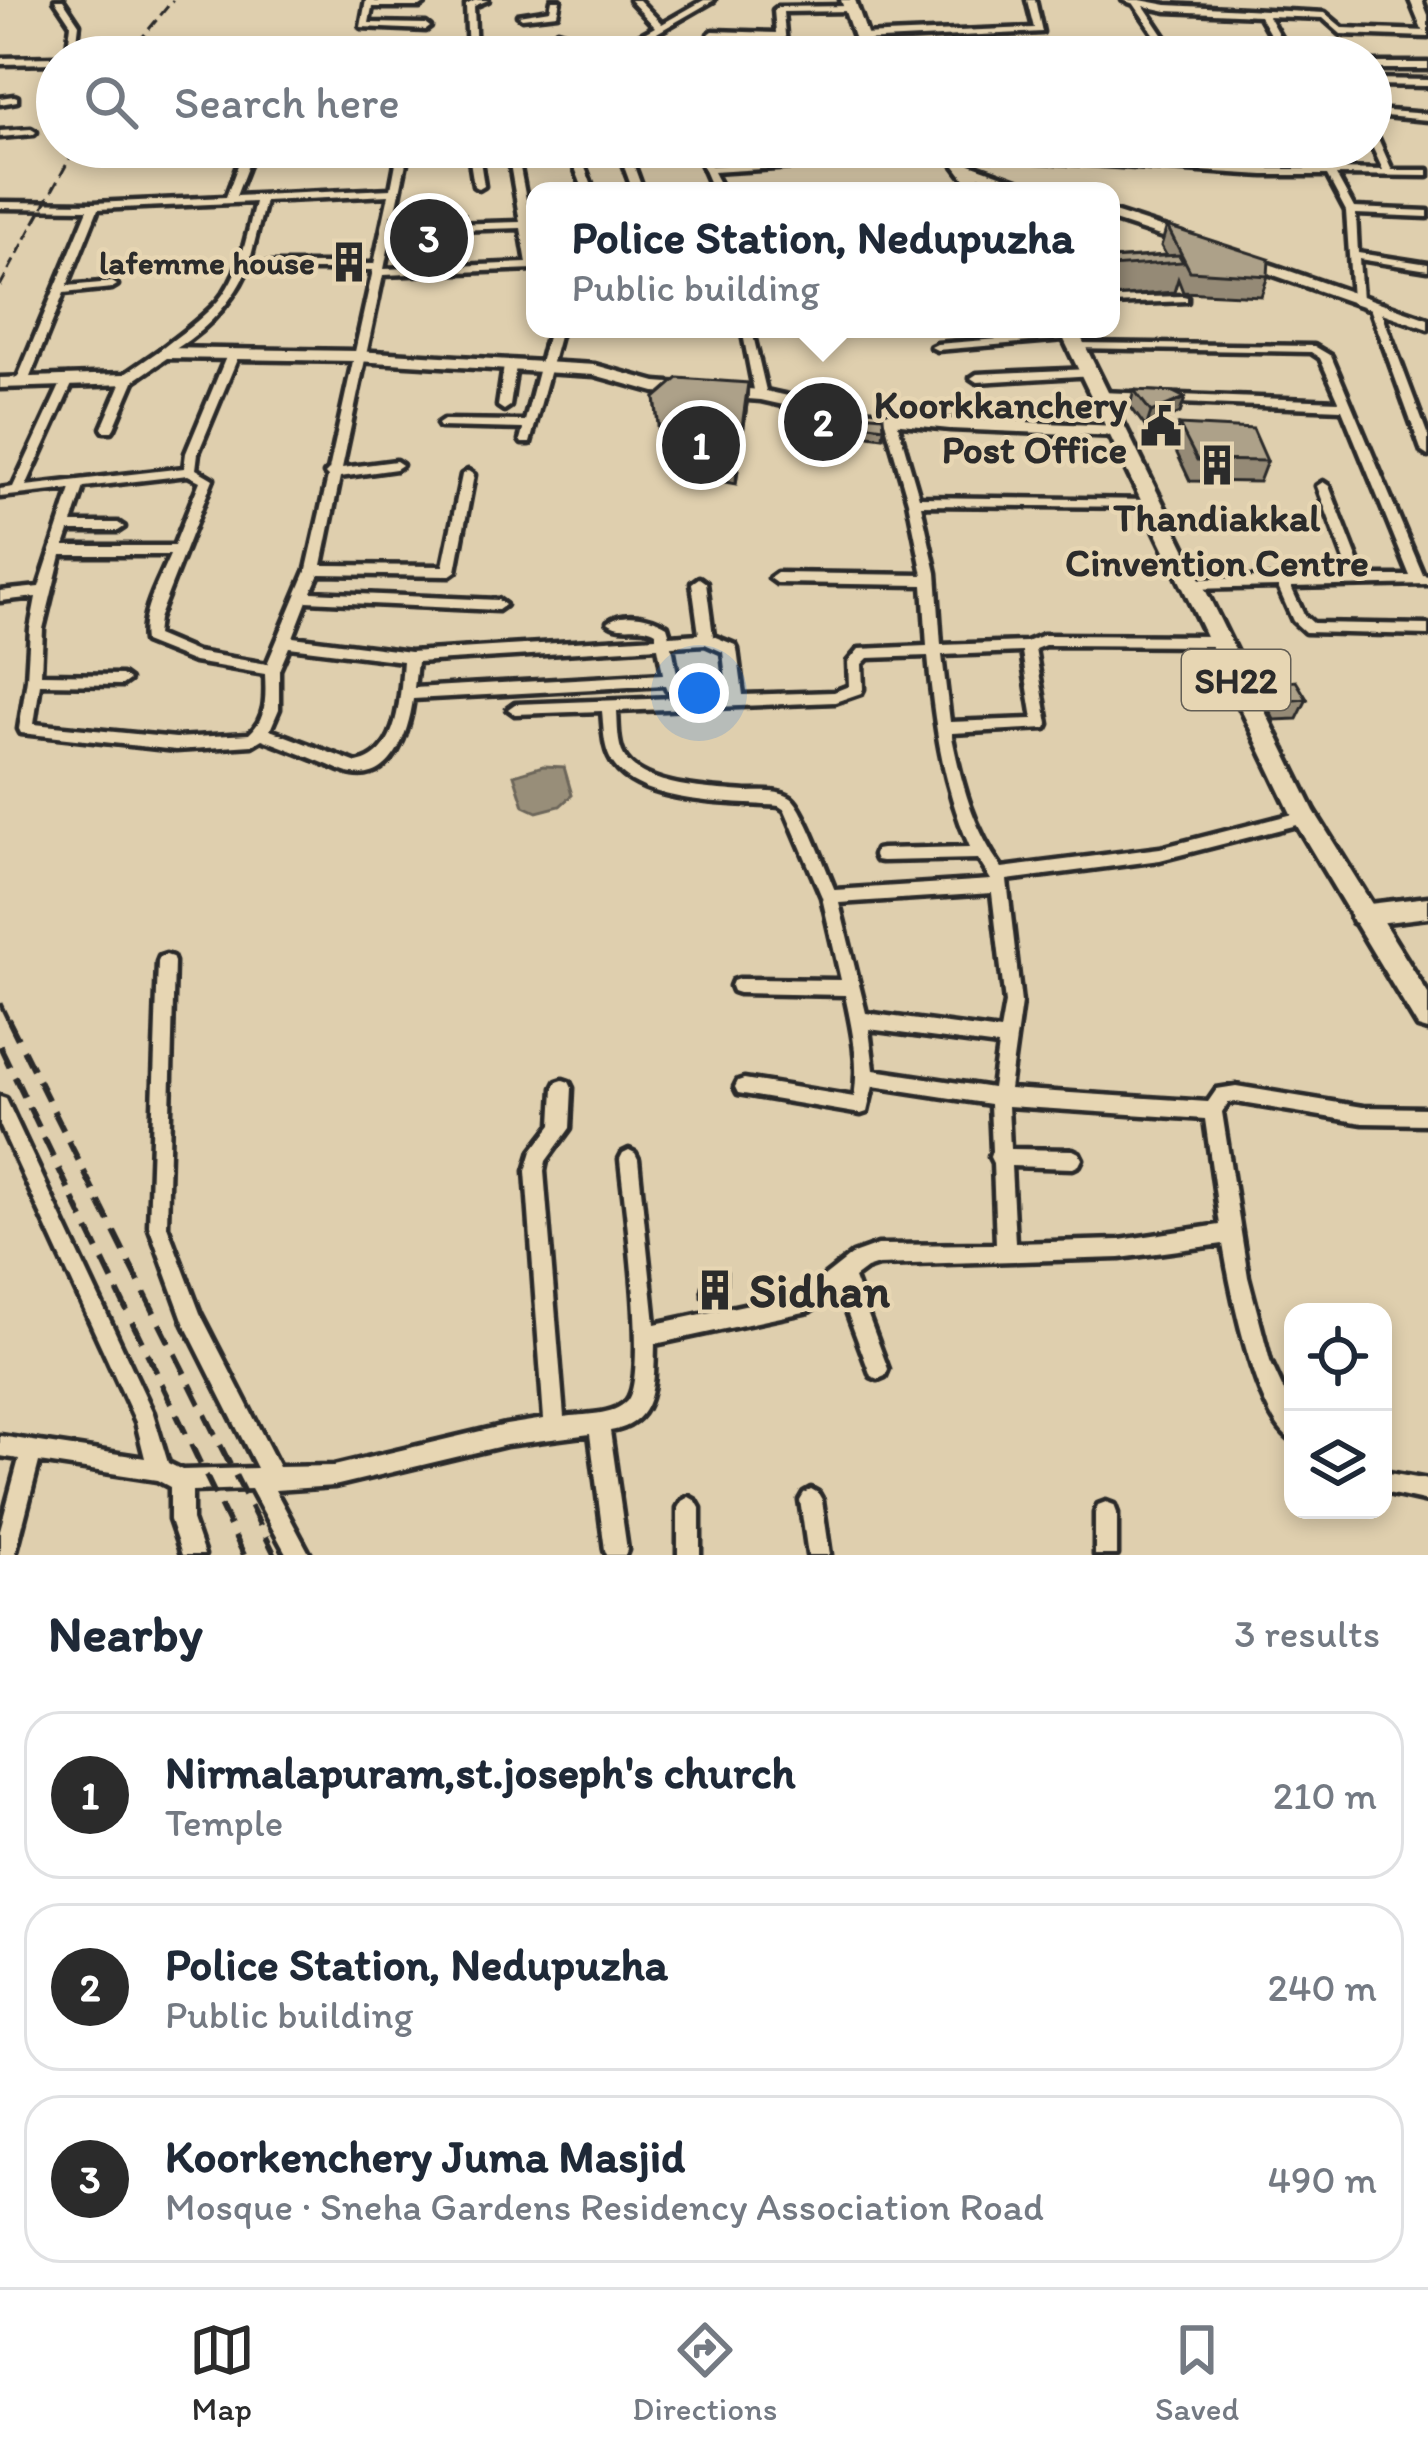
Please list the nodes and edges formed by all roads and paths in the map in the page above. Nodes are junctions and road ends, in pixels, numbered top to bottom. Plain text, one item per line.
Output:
1 (59, 0) edge
2 (484, 0) edge
3 (556, 0) edge
4 (634, 0) edge
5 (710, 0) edge
6 (1031, 0) edge
7 (1212, 0) edge
8 (1314, 0) edge
9 (1416, 0) edge
10 (1132, 1) edge
11 (369, 2) edge
12 (420, 4) dead end
13 (849, 4) edge
14 (1168, 4) edge
15 (1220, 11) junction
16 (1262, 13) junction
17 (522, 14) dead end
18 (1320, 15) junction
19 (426, 27) dead end
20 (661, 28) junction
21 (1039, 30) junction
22 (1428, 31) edge
23 (285, 32) dead end
24 (560, 33) dead end
25 (713, 34) dead end
26 (74, 36) edge
27 (283, 36) edge
28 (471, 36) edge
29 (561, 36) edge
30 (647, 36) edge
31 (780, 36) joint
32 (860, 36) edge
33 (906, 36) edge
34 (1042, 36) edge
35 (1158, 36) edge
36 (1275, 36) edge
37 (36, 61) edge
38 (0, 62) edge
39 (1392, 66) edge
40 (1428, 66) edge
41 (1392, 82) edge
42 (1428, 82) edge
43 (14, 99) dead end
44 (0, 100) edge
45 (1392, 114) edge
46 (1428, 117) edge
47 (31, 131) dead end
48 (0, 134) edge
49 (242, 168) edge
50 (399, 168) edge
51 (476, 168) edge
52 (515, 168) edge
53 (725, 168) edge
54 (984, 168) edge
55 (1191, 168) edge
56 (1261, 168) edge
57 (1325, 168) edge
58 (1387, 168) edge
59 (707, 169) joint
60 (1264, 172) junction
61 (1327, 172) junction
62 (1389, 172) junction
63 (1428, 173) edge
64 (714, 182) edge
65 (1017, 182) edge
66 (479, 186) dead end
67 (394, 191) junction
68 (261, 198) junction
69 (230, 200) junction
70 (7, 205) edge
71 (94, 206) junction
72 (1352, 211) junction
73 (1428, 214) edge
74 (1120, 218) edge
75 (526, 226) joint
76 (434, 227) edge
77 (411, 228) edge
78 (388, 229) junction
79 (1201, 245) edge
80 (1223, 253) edge
81 (1353, 255) junction
82 (245, 267) junction
83 (1428, 267) edge
84 (526, 268) edge
85 (378, 269) junction
86 (112, 285) dead end
87 (59, 290) junction
88 (1183, 299) dead end
89 (1120, 301) edge
90 (1366, 302) junction
91 (1428, 324) edge
92 (553, 338) edge
93 (748, 338) edge
94 (1058, 338) edge
95 (1072, 338) edge
96 (1091, 338) edge
97 (937, 347) dead end
98 (163, 353) junction
99 (356, 356) junction
100 (232, 357) junction
101 (510, 365) junction
102 (548, 367) junction
103 (1090, 373) junction
104 (977, 378) dead end
105 (129, 379) junction
106 (68, 380) junction
107 (22, 382) junction
108 (0, 383) edge
109 (761, 395) junction
110 (1100, 396) junction
111 (1347, 405) junction
112 (504, 406) dead end
113 (890, 418) junction
114 (444, 424) dead end
115 (530, 425) junction
116 (108, 428) dead end
117 (1118, 431) junction
118 (526, 440) dead end
119 (1428, 452) edge
120 (396, 466) dead end
121 (190, 471) junction
122 (332, 474) junction
123 (468, 475) dead end
124 (80, 484) junction
125 (1323, 486) dead end
126 (18, 490) junction
127 (0, 493) edge
128 (914, 500) junction
129 (1150, 503) junction
130 (65, 527) junction
131 (118, 527) dead end
132 (57, 550) junction
133 (177, 550) junction
134 (314, 568) junction
135 (777, 578) dead end
136 (931, 580) junction
137 (1423, 580) edge
138 (1282, 581) junction
139 (1359, 581) junction
140 (699, 583) dead end
141 (1190, 584) junction
142 (43, 591) junction
143 (0, 596) edge
144 (304, 596) junction
145 (498, 605) dead end
146 (615, 622) dead end
147 (1428, 630) edge
148 (706, 639) junction
149 (284, 641) junction
150 (1217, 641) junction
151 (664, 642) junction
152 (1028, 647) junction
153 (932, 654) junction
154 (410, 657) junction
155 (272, 670) junction
156 (34, 679) junction
157 (671, 679) junction
158 (122, 680) dead end
159 (407, 694) junction
160 (736, 699) junction
161 (675, 700) junction
162 (609, 705) junction
163 (515, 709) dead end
164 (945, 728) junction
165 (262, 733) junction
166 (1305, 817) junction
167 (977, 854) junction
168 (882, 855) dead end
169 (1000, 880) junction
170 (830, 897) junction
171 (1428, 907) edge
172 (1361, 916) junction
173 (166, 962) dead end
174 (739, 986) dead end
175 (848, 988) junction
176 (1428, 1018) edge
177 (859, 1019) junction
178 (1009, 1040) junction
179 (866, 1077) junction
180 (744, 1087) dead end
181 (563, 1088) dead end
182 (999, 1097) junction
183 (0, 1105) edge
184 (1213, 1111) junction
185 (1428, 1116) edge
186 (999, 1157) junction
187 (629, 1159) dead end
188 (1072, 1159) dead end
189 (1232, 1233) junction
190 (1006, 1253) junction
191 (843, 1275) junction
192 (646, 1336) junction
193 (878, 1369) dead end
194 (1284, 1418) edge
195 (598, 1423) junction
196 (555, 1427) junction
197 (0, 1446) edge
198 (32, 1449) junction
199 (159, 1471) junction
200 (266, 1480) junction
201 (181, 1481) junction
202 (1392, 1484) edge
203 (1428, 1491) edge
204 (812, 1500) dead end
205 (689, 1508) dead end
206 (1106, 1513) dead end
207 (616, 1550) dead end
208 (4, 1555) edge
209 (193, 1555) edge
210 (299, 1555) edge
211 (689, 1555) edge
212 (819, 1555) edge
213 (1106, 1555) edge

1 - 26 street
2 - 28 street
3 - 17 street
4 - 20 street
5 - 20 street
6 - 21 street
7 - 15 street
8 - 18 street
9 - 22 street
10 - 14 street
10 - 35 street
11 - 12 street
11 - 19 street
13 - 31 street
13 - 32 main road
14 - 15 street
15 - 16 street
16 - 18 street
16 - 36 street
18 - 22 street
20 - 30 street
21 - 33 street
21 - 34 street
23 - 27 street
24 - 29 street
25 - 31 street
37 - 38 street
39 - 40 street
41 - 42 street
43 - 44 street
45 - 46 street
47 - 48 street
49 - 69 street
50 - 67 street
51 - 66 street
52 - 75 street
53 - 59 street
54 - 65 street
55 - 60 street
56 - 60 street
57 - 61 street
58 - 62 street
59 - 64 street
60 - 61 street
61 - 62 street
61 - 72 street
62 - 63 street
67 - 68 street
67 - 78 street
68 - 69 street
68 - 82 street
69 - 71 street
70 - 71 street
71 - 87 street
72 - 73 street
72 - 81 street
74 - 79 street
75 - 76 street
77 - 78 street
78 - 85 street
80 - 90 street
81 - 83 street
81 - 90 street
82 - 85 street
82 - 98 street
84 - 85 street
85 - 99 street
86 - 87 street
87 - 107 street
88 - 89 street
90 - 91 street
90 - 119 street
92 - 102 street
93 - 109 street
94 - 97 street
95 - 103 main road, SH22
96 - 111 street
98 - 100 street
98 - 105 street
99 - 100 street
99 - 101 street
99 - 122 street
100 - 121 street
101 - 102 street
101 - 112 street
102 - 109 street
102 - 115 street
103 - 104 street
103 - 110 main road, SH22
105 - 106 street
105 - 116 street
106 - 107 street
106 - 126 street
107 - 108 street
109 - 113 street
110 - 111 street
110 - 117 main road, SH22
111 - 137 street
113 - 117 street
113 - 128 street
114 - 115 street
115 - 118 street
117 - 129 main road, SH22
120 - 122 street
121 - 124 street
121 - 133 street
122 - 134 street
123 - 134 street
124 - 126 street
124 - 130 street
125 - 139 street
126 - 127 street
128 - 129 street
128 - 136 street
129 - 141 main road, SH22
130 - 131 street
130 - 132 street
132 - 133 street
132 - 142 street
133 - 155 street
134 - 144 street
135 - 136 street
136 - 153 street
137 - 139 street
138 - 139 street
138 - 141 street
138 - 147 street
140 - 148 street
141 - 150 main road, SH22
142 - 143 street
142 - 156 street
144 - 145 street
144 - 149 street
146 - 151 street
148 - 151 street
148 - 160 street
149 - 154 street
149 - 155 street
150 - 152 street
150 - 166 main road, SH22
151 - 154 street
151 - 157 street
152 - 153 street
152 - 164 street
153 - 160 street
153 - 164 street
154 - 159 street
155 - 165 street
156 - 158 street
156 - 165 street
157 - 159 street
157 - 161 street
159 - 165 street
160 - 161 street
161 - 162 street
162 - 163 street
162 - 170 street
164 - 167 street
166 - 169 street
166 - 172 main road, SH22
167 - 168 street
167 - 169 street
169 - 170 street
169 - 178 street
170 - 175 street
171 - 172 street
172 - 176 main road, SH22
173 - 200 street
174 - 175 street
175 - 177 street
177 - 178 street
177 - 179 street
178 - 182 street
179 - 180 street
179 - 182 street
181 - 196 street
182 - 184 street
182 - 186 street
183 - 199 street
184 - 185 street
184 - 189 street
186 - 188 street
186 - 190 street
187 - 192 street
189 - 190 street
189 - 194 street
190 - 191 street
191 - 192 street
191 - 193 street
192 - 195 street
195 - 196 street
195 - 207 street
196 - 200 street
197 - 198 street
198 - 199 street
198 - 208 street
199 - 201 street
200 - 201 street
200 - 210 street
201 - 209 street
202 - 203 street
204 - 212 street
205 - 211 street
206 - 213 street

